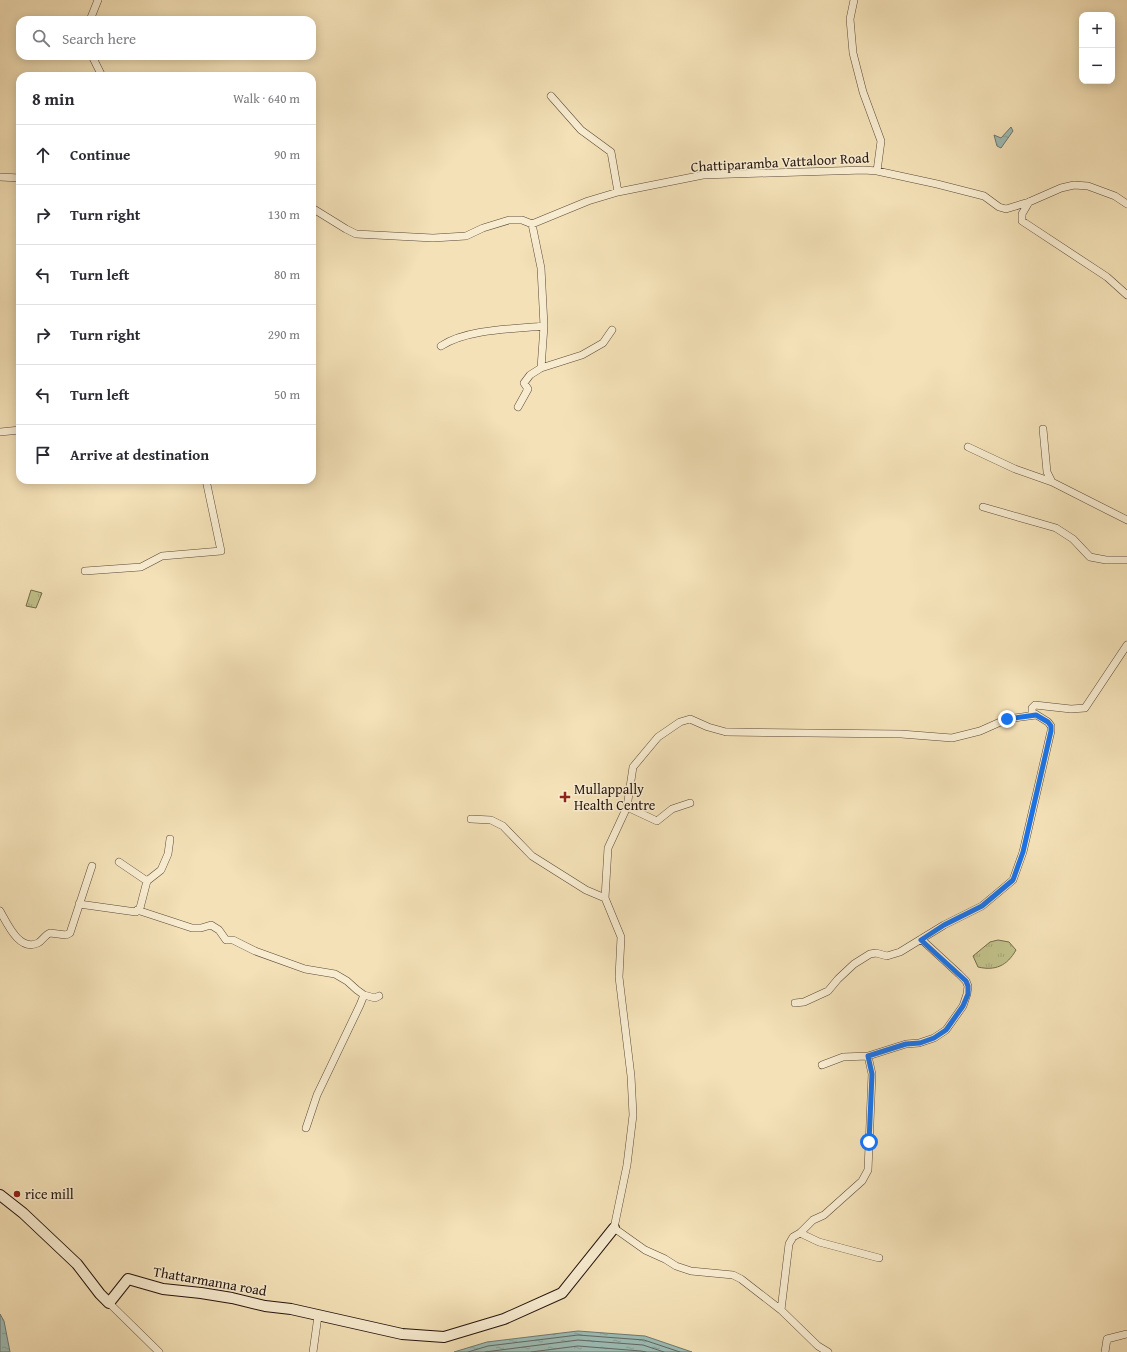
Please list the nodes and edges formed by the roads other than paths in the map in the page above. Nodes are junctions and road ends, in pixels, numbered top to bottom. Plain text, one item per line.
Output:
1 (98, 0) edge
2 (854, 0) edge
3 (92, 16) edge
4 (94, 60) edge
5 (100, 72) edge
6 (551, 96) dead end
7 (877, 171) junction
8 (0, 178) edge
9 (16, 178) edge
10 (618, 192) junction
11 (1029, 202) junction
12 (1127, 204) edge
13 (316, 210) edge
14 (532, 224) junction
15 (1127, 295) edge
16 (544, 326) junction
17 (612, 330) dead end
18 (441, 346) dead end
19 (541, 368) junction
20 (518, 407) dead end
21 (1043, 429) dead end
22 (16, 430) edge
23 (0, 432) edge
24 (968, 447) dead end
25 (1052, 482) junction
26 (207, 484) edge
27 (983, 507) dead end
28 (1127, 520) edge
29 (1127, 560) edge
30 (85, 571) dead end
31 (1127, 645) edge
32 (1036, 715) junction
33 (690, 803) dead end
34 (627, 807) junction
35 (471, 819) dead end
36 (170, 840) dead end
37 (119, 862) dead end
38 (92, 866) dead end
39 (147, 881) junction
40 (605, 898) junction
41 (79, 904) junction
42 (137, 910) junction
43 (0, 911) edge
44 (921, 940) junction
45 (364, 995) junction
46 (379, 996) dead end
47 (795, 1004) dead end
48 (868, 1056) junction
49 (822, 1064) dead end
50 (306, 1128) dead end
51 (0, 1195) edge
52 (614, 1228) junction
53 (800, 1233) junction
54 (879, 1258) dead end
55 (109, 1302) junction
56 (781, 1310) junction
57 (318, 1316) junction
58 (1127, 1334) edge
59 (159, 1352) edge
60 (313, 1352) edge
61 (828, 1352) edge
62 (1105, 1352) edge

1 - 3 street
2 - 7 street
4 - 5 street
6 - 10 street
7 - 10 street, Chattiparamba Vattaloor Road
7 - 11 street, Chattiparamba Vattaloor Road
8 - 9 street
10 - 14 street, Chattiparamba Vattaloor Road
11 - 12 street, Chattiparamba Vattaloor Road
11 - 15 street
13 - 14 street
14 - 16 street
16 - 18 street
16 - 19 street
17 - 19 street
19 - 20 street
21 - 25 street
22 - 23 street
24 - 25 street
25 - 28 street
26 - 30 street
27 - 29 street
31 - 32 street
32 - 34 street
32 - 44 street
33 - 34 street
34 - 40 street
35 - 40 street
36 - 39 street
37 - 39 street
38 - 41 street
39 - 42 street
40 - 52 street
41 - 42 street
41 - 43 street
42 - 45 street
44 - 47 street
44 - 48 street
45 - 46 street
45 - 50 street
48 - 49 street
48 - 53 street
51 - 55 street
52 - 56 street
52 - 57 street, Thattarmanna road
53 - 54 street
53 - 56 street
55 - 57 street, Thattarmanna road
55 - 59 street
56 - 61 street
57 - 60 street
58 - 62 street

